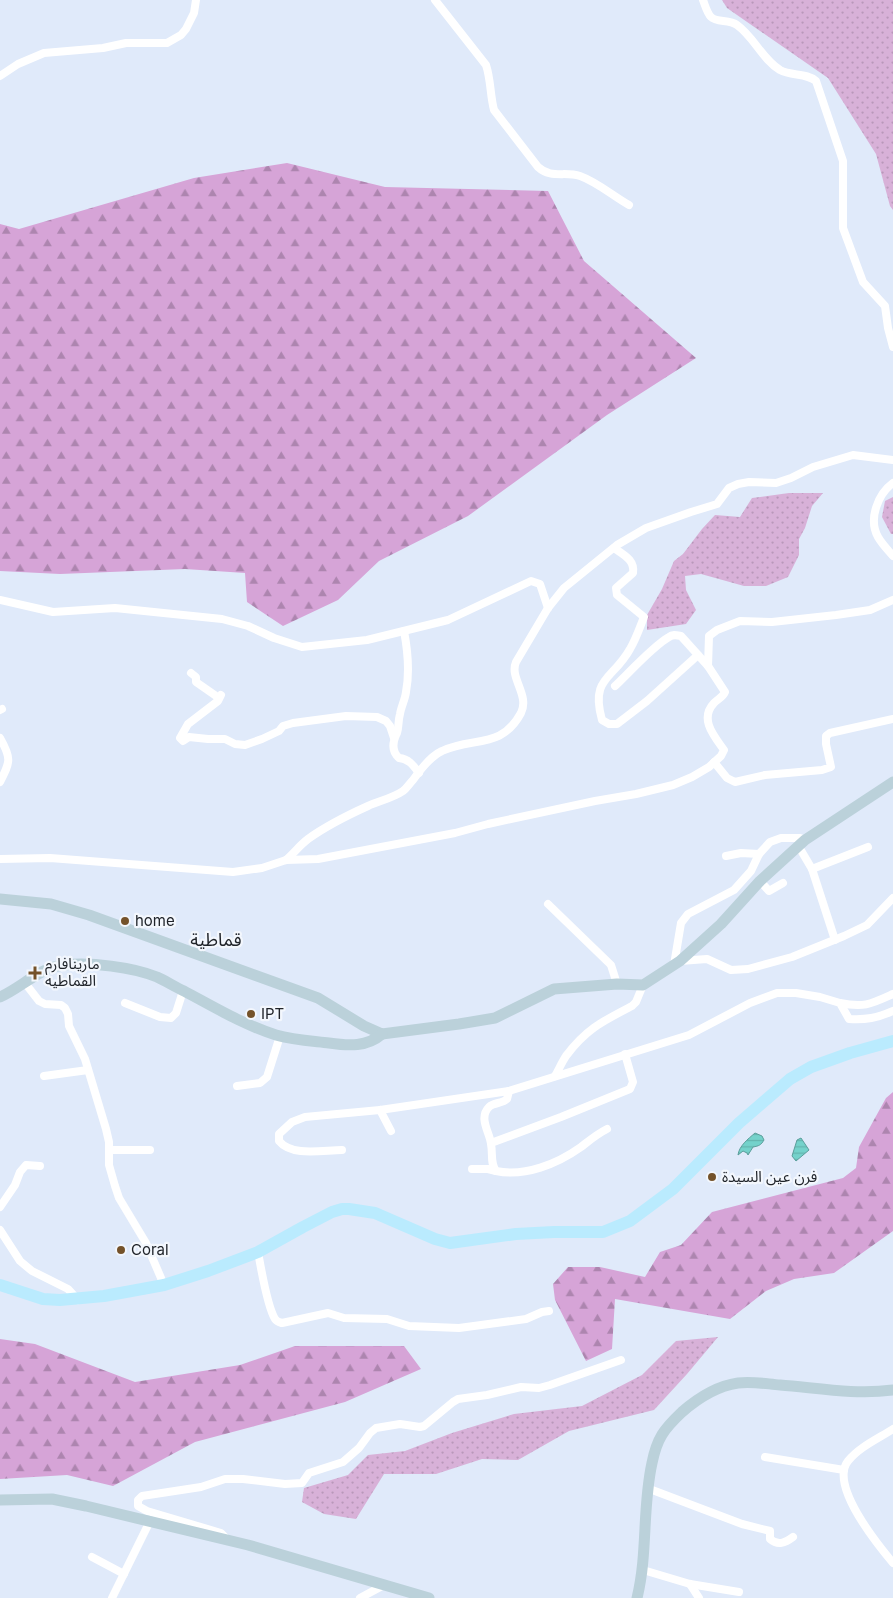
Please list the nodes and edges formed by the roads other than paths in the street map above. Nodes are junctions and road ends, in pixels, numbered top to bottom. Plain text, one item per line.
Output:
1 (196, 0) edge
2 (435, 0) edge
3 (703, 0) edge
4 (0, 76) edge
5 (628, 205) dead end
6 (893, 347) edge
7 (893, 460) edge
8 (893, 483) edge
9 (614, 548) junction
10 (893, 556) edge
11 (0, 600) edge
12 (893, 600) edge
13 (548, 608) junction
14 (404, 631) junction
15 (698, 655) junction
16 (708, 666) junction
17 (191, 673) dead end
18 (615, 686) dead end
19 (893, 719) edge
20 (0, 738) edge
21 (394, 738) junction
22 (714, 762) junction
23 (419, 773) junction
24 (0, 782) edge
25 (893, 782) edge
26 (802, 844) junction
27 (868, 847) dead end
28 (759, 854) junction
29 (726, 856) dead end
30 (0, 859) edge
31 (286, 860) junction
32 (812, 869) junction
33 (760, 881) junction
34 (783, 883) dead end
35 (893, 898) edge
36 (0, 899) edge
37 (548, 904) dead end
38 (835, 940) junction
39 (677, 963) junction
40 (24, 983) junction
41 (617, 984) junction
42 (643, 985) junction
43 (183, 991) junction
44 (893, 994) edge
45 (0, 997) edge
46 (125, 1003) dead end
47 (840, 1003) junction
48 (893, 1011) edge
49 (382, 1034) junction
50 (280, 1036) junction
51 (893, 1041) edge
52 (625, 1054) junction
53 (88, 1070) junction
54 (44, 1076) dead end
55 (555, 1076) junction
56 (237, 1086) dead end
57 (509, 1092) junction
58 (380, 1110) junction
59 (607, 1129) dead end
60 (391, 1131) dead end
61 (491, 1143) junction
62 (109, 1150) junction
63 (150, 1150) dead end
64 (342, 1150) dead end
65 (40, 1166) dead end
66 (472, 1169) dead end
67 (496, 1171) junction
68 (0, 1207) edge
69 (0, 1230) edge
70 (258, 1252) junction
71 (0, 1285) edge
72 (164, 1285) junction
73 (78, 1300) junction
74 (549, 1311) dead end
75 (621, 1360) dead end
76 (893, 1390) edge
77 (893, 1429) edge
78 (765, 1457) dead end
79 (844, 1470) junction
80 (647, 1488) junction
81 (0, 1500) edge
82 (150, 1521) junction
83 (793, 1537) dead end
84 (228, 1540) junction
85 (92, 1557) dead end
86 (893, 1563) edge
87 (643, 1570) junction
88 (124, 1574) junction
89 (690, 1584) junction
90 (384, 1585) junction
91 (739, 1592) dead end
92 (112, 1598) edge
93 (360, 1598) edge
94 (429, 1598) edge
95 (637, 1598) edge
96 (698, 1598) edge

1 - 4 street
2 - 5 street
3 - 6 street
7 - 9 street
8 - 10 street
9 - 13 street
9 - 15 street
11 - 14 street
12 - 16 street
13 - 14 street
13 - 23 street
14 - 21 street
15 - 16 street
15 - 18 street
16 - 22 street
17 - 21 street
19 - 22 street
20 - 24 street
21 - 23 street
22 - 31 street
23 - 31 street
25 - 26 main road
26 - 28 street
26 - 32 street
26 - 33 main road
27 - 32 street
28 - 29 street
28 - 39 street
30 - 31 street
32 - 38 street
33 - 34 street
33 - 39 main road
35 - 38 street
36 - 49 main road
37 - 41 street
38 - 39 street
39 - 42 main road
40 - 43 main road
40 - 45 main road
40 - 53 street
41 - 42 main road
41 - 49 main road
42 - 55 street
43 - 46 street
43 - 50 main road
44 - 47 street
47 - 48 street
47 - 52 street
49 - 50 main road
50 - 56 street
51 - 70 main road
52 - 55 street
52 - 61 street
53 - 54 street
53 - 62 street
55 - 57 street
57 - 58 street
57 - 61 street
58 - 60 street
58 - 64 street
59 - 67 street
61 - 67 street
62 - 63 street
62 - 72 street
65 - 68 street
66 - 67 street
69 - 73 street
70 - 72 main road
70 - 74 street
71 - 73 main road
72 - 73 main road
75 - 84 street
76 - 80 main road
77 - 79 street
78 - 79 street
79 - 86 street
80 - 83 street
80 - 87 main road
81 - 82 main road
82 - 84 main road
82 - 88 street
84 - 90 main road
85 - 88 street
87 - 89 street
87 - 95 main road
88 - 92 street
89 - 91 street
89 - 96 street
90 - 93 street
90 - 94 main road

